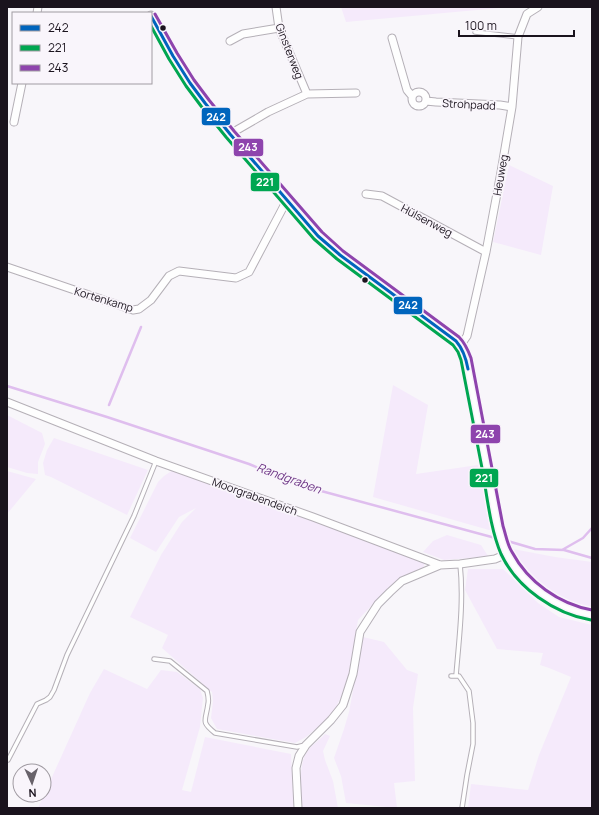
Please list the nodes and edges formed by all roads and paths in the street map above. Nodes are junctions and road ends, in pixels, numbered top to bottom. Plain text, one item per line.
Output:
1 (276, 7) edge
2 (538, 7) edge
3 (152, 18) edge
4 (279, 28) junction
5 (476, 32) dead end
6 (518, 37) junction
7 (392, 38) dead end
8 (230, 41) dead end
9 (22, 84) edge
10 (356, 93) dead end
11 (308, 94) junction
12 (512, 107) junction
13 (14, 122) dead end
14 (230, 134) junction
15 (366, 194) dead end
16 (287, 200) junction
17 (486, 252) junction
18 (7, 267) edge
19 (460, 346) junction
20 (7, 402) edge
21 (156, 461) junction
22 (506, 550) junction
23 (460, 564) junction
24 (440, 565) junction
25 (592, 615) edge
26 (154, 659) dead end
27 (451, 676) dead end
28 (456, 676) junction
29 (306, 745) junction
30 (8, 760) dead end
31 (298, 808) edge
32 (462, 808) edge

1 - 4 street, Ginsterweg
2 - 6 street, Heuweg
3 - 14 street
4 - 8 street
4 - 11 street, Ginsterweg
5 - 6 lane
6 - 12 street, Heuweg
7 - 12 street, Strohpadd
9 - 13 street
10 - 11 street
11 - 14 street
12 - 17 street, Heuweg
14 - 16 street
15 - 17 street, Hülsenweg
16 - 18 street, Kortenkamp
16 - 19 street
17 - 19 street, Heuweg
19 - 22 street
20 - 21 street, Moorgrabendeich
21 - 24 street, Moorgrabendeich
21 - 30 lane
22 - 23 street, Moorgrabendeich
22 - 25 street
23 - 24 street, Moorgrabendeich
23 - 28 lane
24 - 29 street
26 - 29 lane
27 - 28 lane
28 - 32 lane
29 - 31 street

